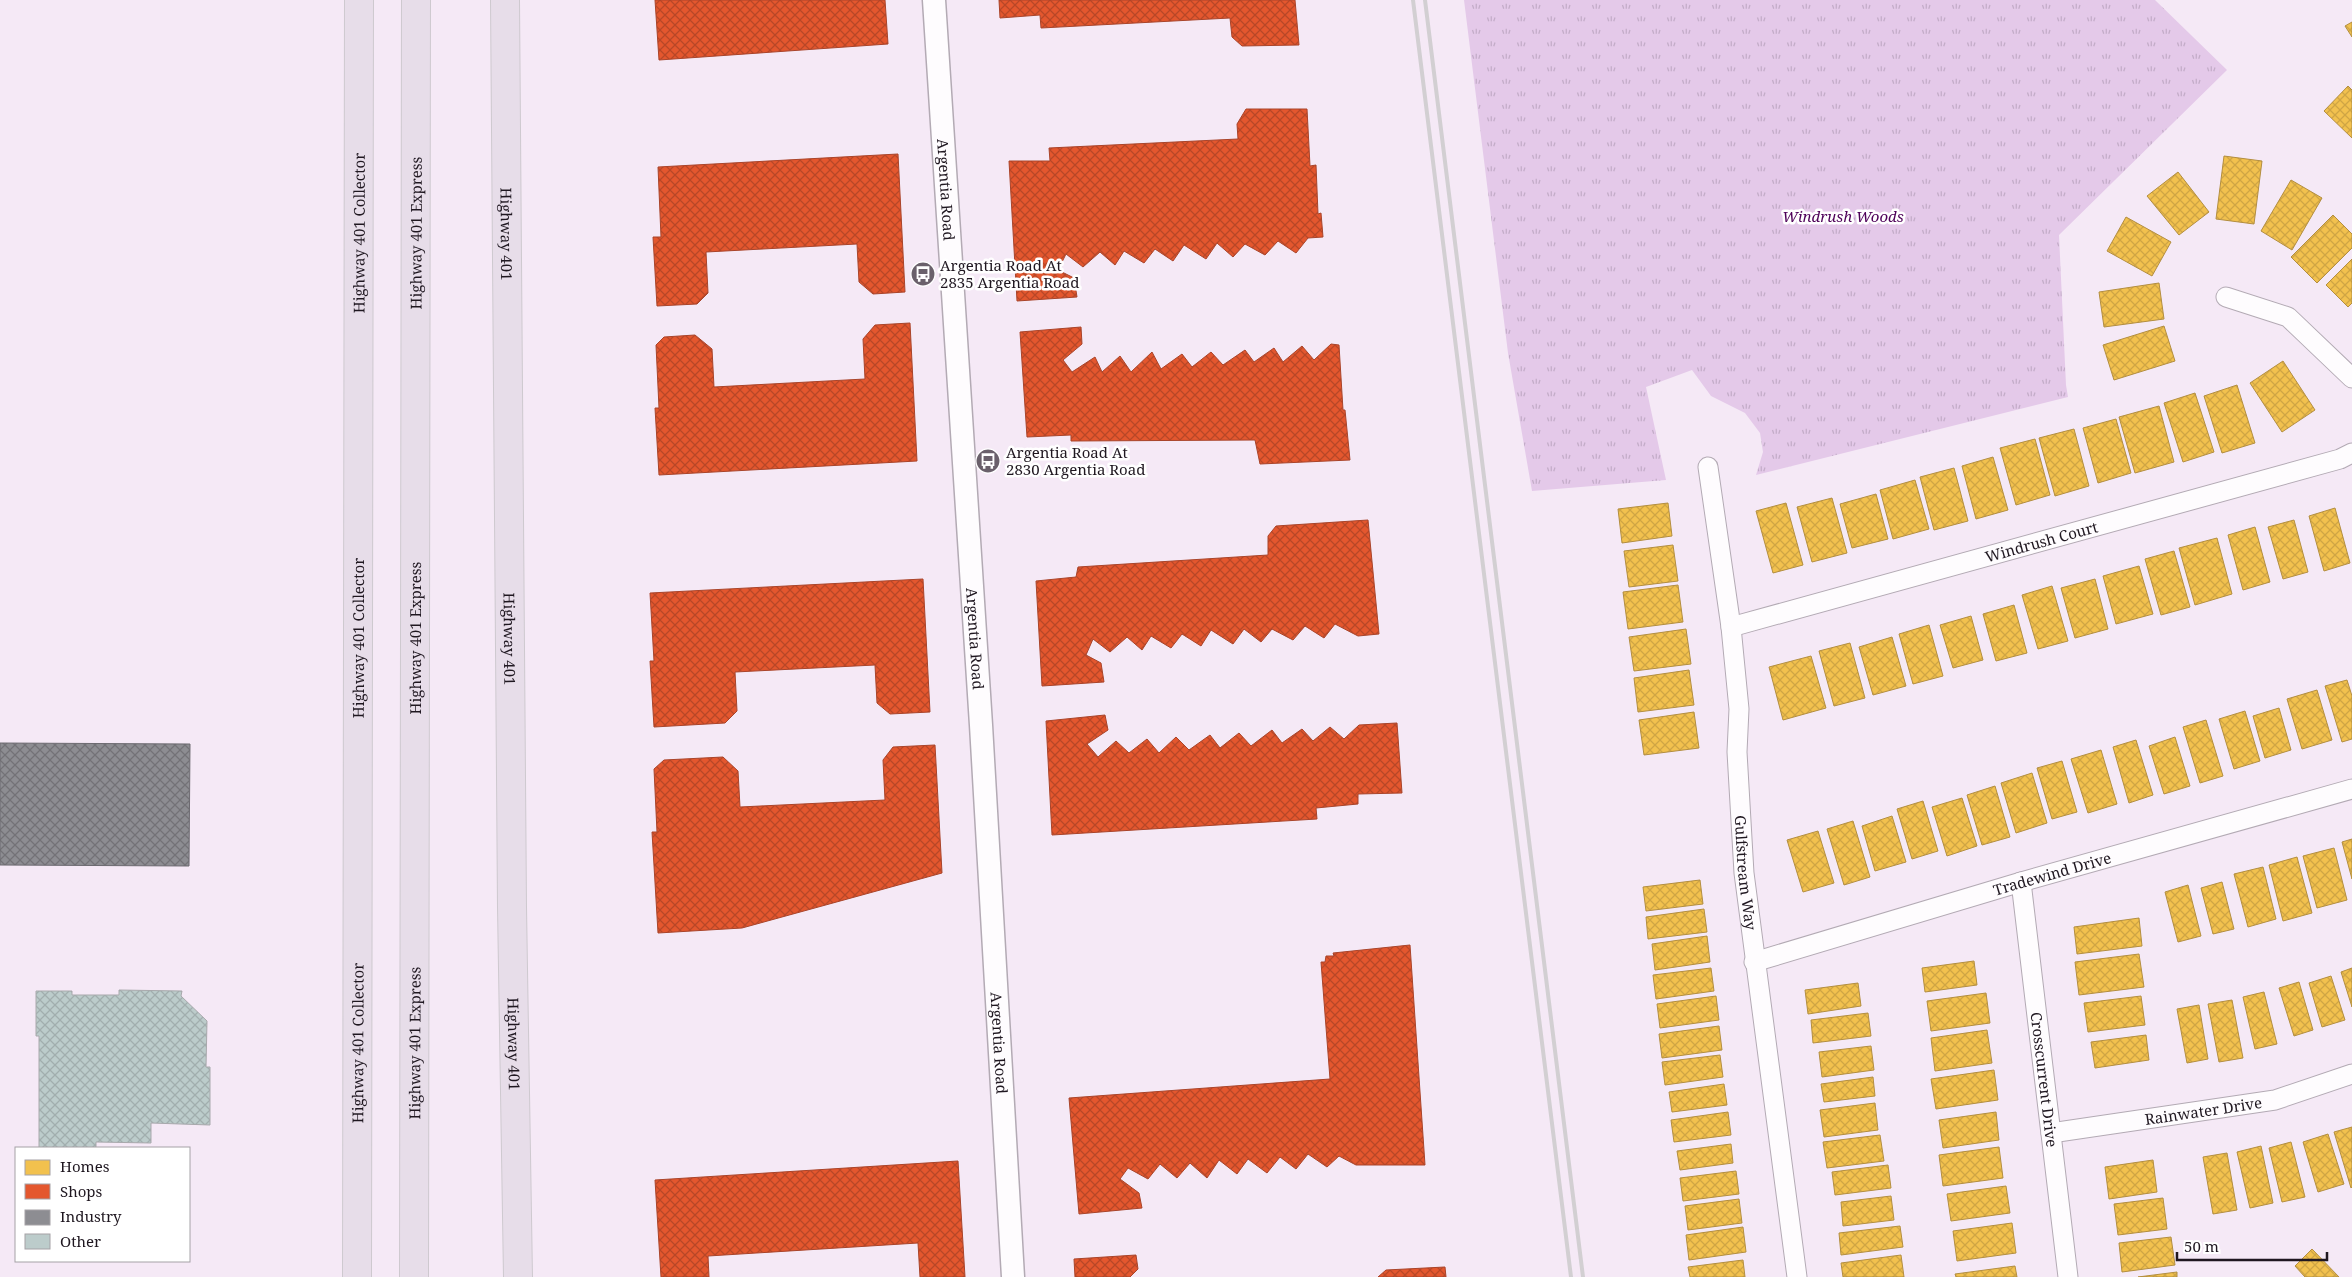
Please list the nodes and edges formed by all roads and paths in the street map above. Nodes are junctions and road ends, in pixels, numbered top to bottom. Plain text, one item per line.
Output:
1 (359, 0) edge
2 (416, 0) edge
3 (504, 0) edge
4 (934, 0) edge
5 (2226, 297) dead end
6 (2352, 378) edge
7 (2352, 453) edge
8 (1708, 467) dead end
9 (1731, 627) junction
10 (2352, 789) edge
11 (2021, 882) junction
12 (1754, 962) junction
13 (2352, 1074) edge
14 (2051, 1133) junction
15 (357, 1277) edge
16 (414, 1277) edge
17 (518, 1277) edge
18 (1013, 1277) edge
19 (1797, 1277) edge
20 (2068, 1277) edge

1 - 15 highway, Highway 401 Collector
2 - 16 highway, Highway 401 Express
3 - 17 highway, Highway 401
4 - 18 street, Argentia Road
5 - 6 street
7 - 9 street, Windrush Court
8 - 9 street, Gulfstream Way
9 - 12 street, Gulfstream Way
10 - 11 street, Tradewind Drive
11 - 12 street, Tradewind Drive
11 - 14 street, Crosscurrent Drive
12 - 19 street, Gulfstream Way
13 - 14 street, Rainwater Drive
14 - 20 street, Crosscurrent Drive

